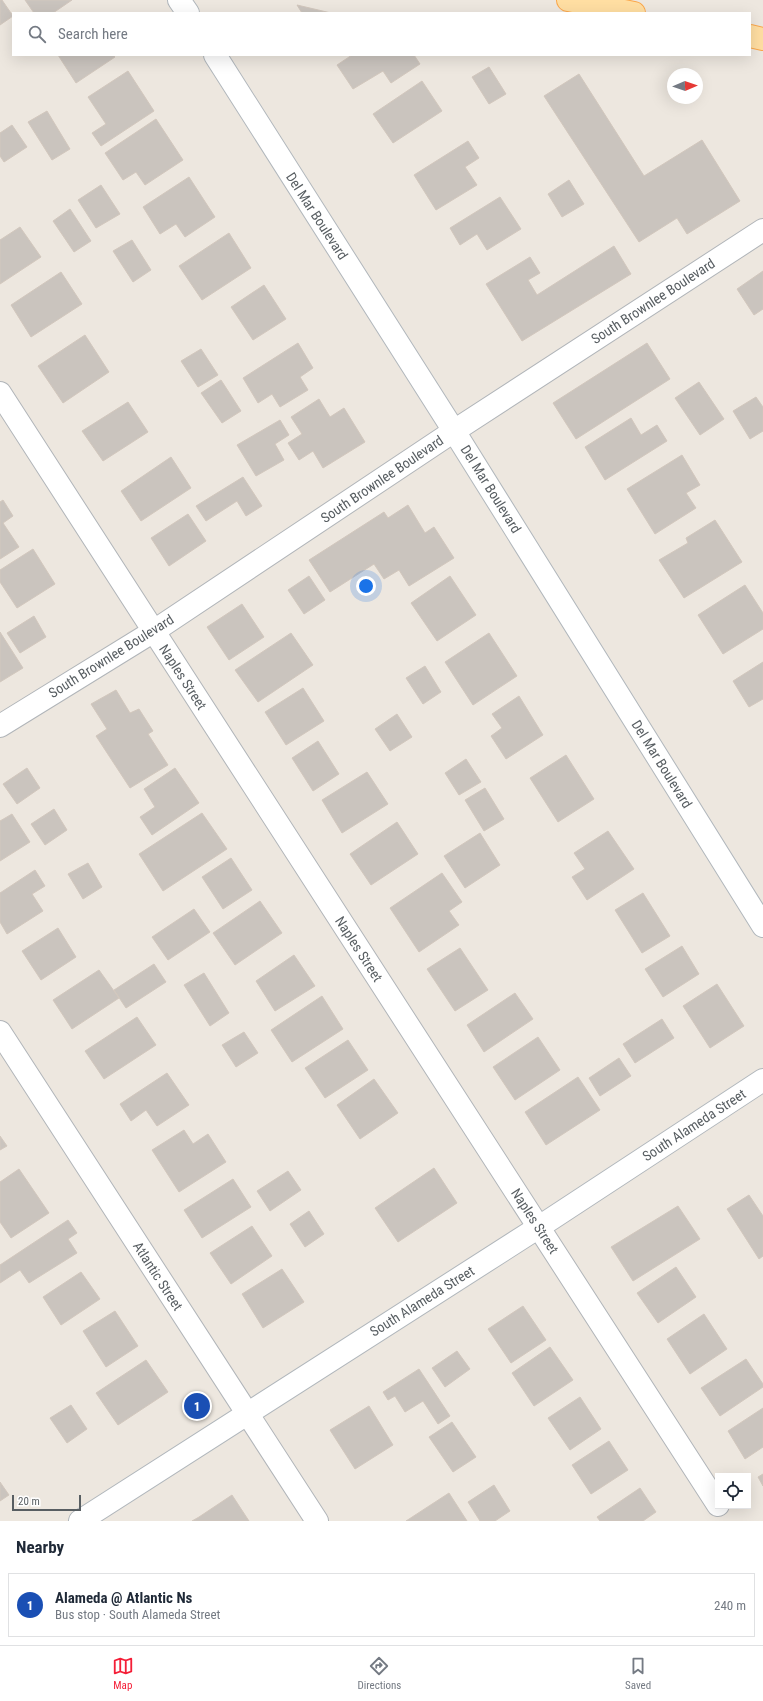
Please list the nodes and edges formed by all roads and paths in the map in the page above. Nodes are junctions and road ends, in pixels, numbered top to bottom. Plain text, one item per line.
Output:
1 (179, 0) edge
2 (568, 0) edge
3 (187, 12) edge
4 (629, 12) edge
5 (751, 36) edge
6 (763, 39) edge
7 (215, 56) edge
8 (763, 230) edge
9 (0, 393) edge
10 (454, 431) junction
11 (154, 631) junction
12 (0, 726) edge
13 (763, 926) edge
14 (0, 1032) edge
15 (763, 1080) edge
16 (539, 1227) junction
17 (247, 1413) junction
18 (715, 1501) edge
19 (720, 1509) edge
20 (80, 1521) edge
21 (317, 1521) edge
22 (728, 1521) edge

1 - 3 street
2 - 4 main road
5 - 6 main road
7 - 10 street, Del Mar Boulevard
8 - 10 street, South Brownlee Boulevard
9 - 11 street, Naples Street
10 - 11 street, South Brownlee Boulevard
10 - 13 street, Del Mar Boulevard
11 - 12 street, South Brownlee Boulevard
11 - 16 street, Naples Street
14 - 17 street, Atlantic Street
15 - 16 street, South Alameda Street
16 - 17 street, South Alameda Street
16 - 18 street, Naples Street
17 - 20 street, South Alameda Street
17 - 21 street, Atlantic Street
19 - 22 street, Naples Street

